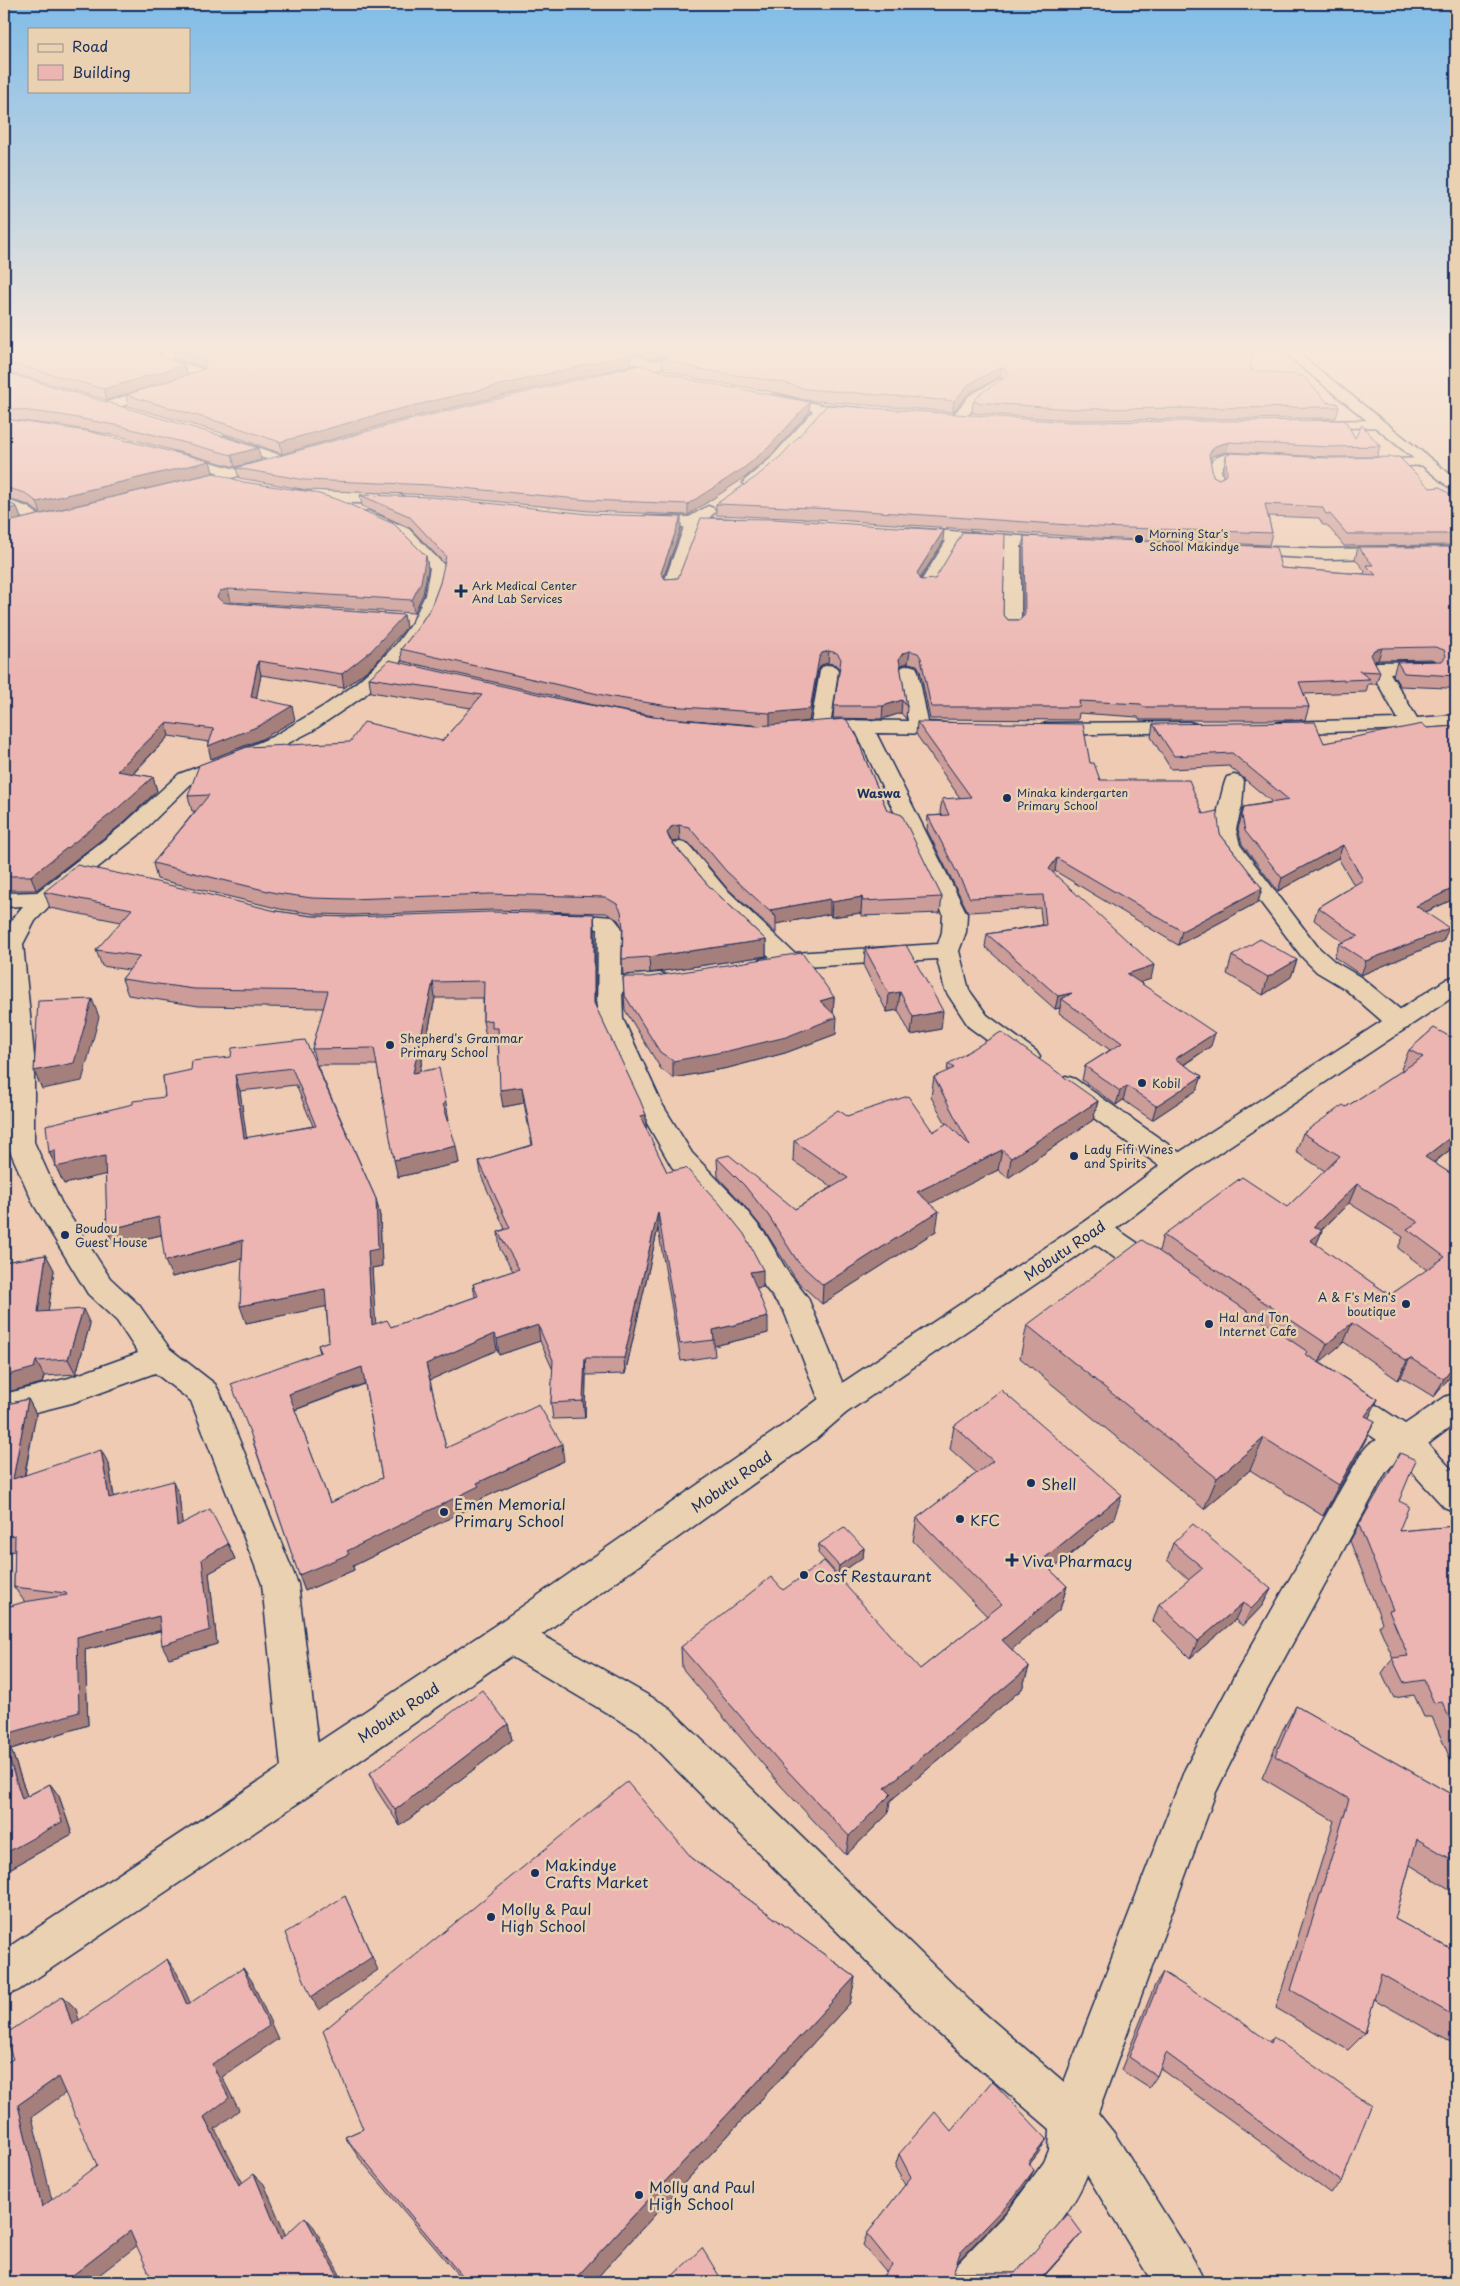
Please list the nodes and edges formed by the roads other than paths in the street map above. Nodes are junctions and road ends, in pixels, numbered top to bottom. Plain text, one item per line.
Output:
1 (186, 459) edge
2 (285, 459) edge
3 (778, 459) edge
4 (1225, 459) edge
5 (1245, 459) edge
6 (1420, 459) edge
7 (1279, 460) edge
8 (1424, 462) junction
9 (1350, 464) edge
10 (234, 473) junction
11 (217, 478) junction
12 (1217, 484) edge
13 (1456, 486) edge
14 (245, 487) edge
15 (170, 489) edge
16 (737, 492) edge
17 (275, 493) edge
18 (315, 497) junction
19 (415, 500) edge
20 (724, 501) edge
21 (4, 504) edge
22 (58, 517) edge
23 (634, 520) edge
24 (39, 521) junction
25 (694, 521) junction
26 (750, 523) edge
27 (21, 526) edge
28 (890, 532) edge
29 (956, 537) junction
30 (1013, 541) junction
31 (1072, 545) edge
32 (1221, 550) edge
33 (1456, 552) edge
34 (671, 585) edge
35 (926, 586) edge
36 (1012, 626) edge
37 (1431, 667) edge
38 (829, 671) dead end
39 (909, 671) dead end
40 (1456, 721) edge
41 (1411, 724) junction
42 (820, 727) junction
43 (919, 727) junction
44 (864, 728) junction
45 (976, 728) edge
46 (1211, 728) edge
47 (1260, 728) edge
48 (1024, 729) edge
49 (795, 730) edge
50 (1234, 781) dead end
51 (680, 850) edge
52 (80, 868) junction
53 (109, 875) edge
54 (43, 899) junction
55 (4, 900) edge
56 (532, 919) edge
57 (947, 951) junction
58 (788, 961) junction
59 (750, 967) edge
60 (686, 977) edge
61 (1456, 984) edge
62 (609, 985) junction
63 (10, 1000) edge
64 (1399, 1022) junction
65 (1179, 1166) junction
66 (1095, 1229) junction
67 (1185, 1290) edge
68 (158, 1358) junction
69 (1315, 1380) edge
70 (835, 1404) junction
71 (1456, 1406) edge
72 (4, 1407) edge
73 (1405, 1442) junction
74 (1456, 1497) edge
75 (510, 1636) junction
76 (302, 1777) junction
77 (4, 1975) edge
78 (1073, 2119) junction
79 (974, 2282) edge
80 (1180, 2282) edge

1 - 10 street
2 - 10 street
3 - 16 street
4 - 12 street
5 - 7 street
6 - 8 street
8 - 9 street
8 - 13 street
10 - 11 street
11 - 14 street
11 - 15 street
17 - 18 street
18 - 19 street
18 - 52 street
20 - 25 street
21 - 24 street
22 - 24 street
23 - 25 street
24 - 27 street
25 - 26 street
25 - 34 street
28 - 29 street
29 - 30 street
29 - 35 street
30 - 31 street
30 - 36 street
32 - 33 street
37 - 41 street
38 - 42 street
39 - 43 street
40 - 41 street
41 - 47 street
42 - 44 street
42 - 49 street
43 - 44 street
43 - 45 street
44 - 57 street
46 - 48 street
50 - 64 street
51 - 58 street
52 - 53 street
52 - 54 street
54 - 55 street
54 - 63 street
56 - 62 street
57 - 58 street
57 - 65 street
58 - 59 street
60 - 62 street
61 - 64 street, Mobutu Road
62 - 70 street
63 - 68 street
64 - 65 street, Mobutu Road
65 - 66 street, Mobutu Road
66 - 67 street
66 - 70 street, Mobutu Road
68 - 72 street
68 - 76 street
69 - 73 street
70 - 75 street, Mobutu Road
71 - 73 street
73 - 74 street
73 - 78 street
75 - 76 street, Mobutu Road
75 - 78 street
76 - 77 street, Mobutu Road
78 - 79 street
78 - 80 street

